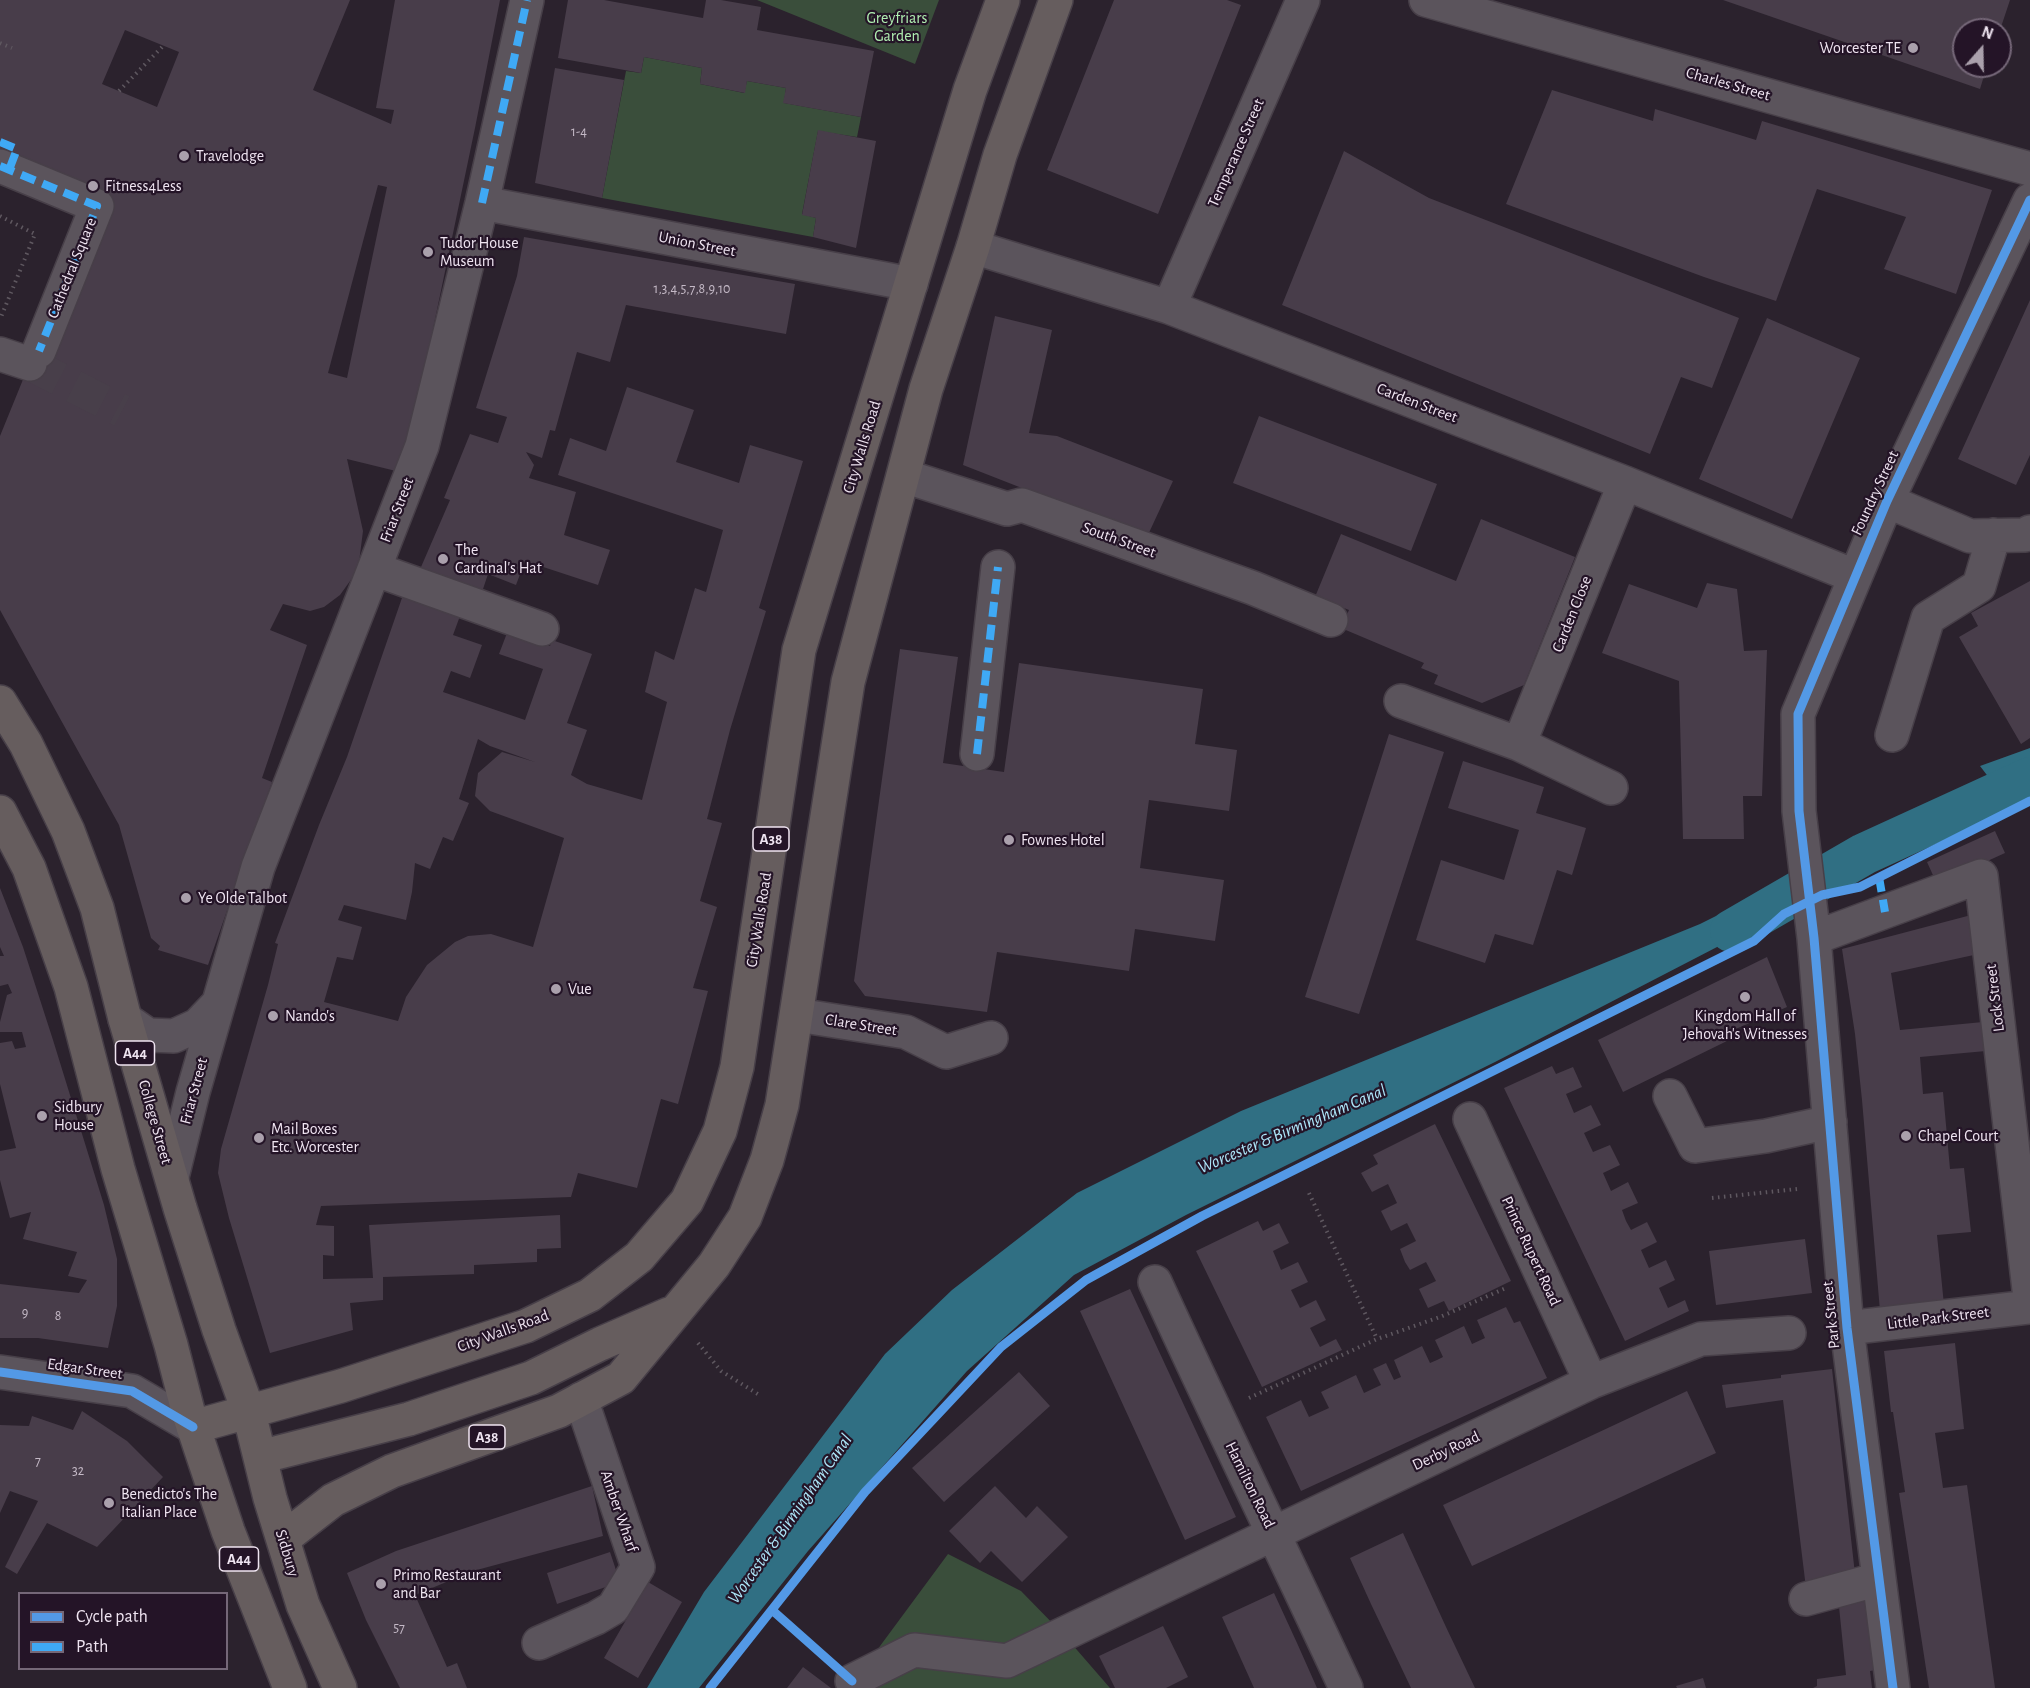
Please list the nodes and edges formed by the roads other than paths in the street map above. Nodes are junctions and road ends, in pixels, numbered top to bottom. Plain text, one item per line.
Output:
1 (527, 0) edge
2 (1003, 0) edge
3 (1056, 0) edge
4 (1303, 0) edge
5 (1426, 0) edge
6 (3, 159) edge
7 (2030, 169) edge
8 (2030, 200) edge
9 (482, 203) junction
10 (973, 247) junction
11 (911, 284) junction
12 (1169, 307) junction
13 (23, 356) edge
14 (904, 476) junction
15 (1625, 483) junction
16 (1887, 501) junction
17 (2030, 532) edge
18 (1994, 535) junction
19 (998, 567) dead end
20 (374, 569) junction
21 (1854, 576) junction
22 (1331, 621) dead end
23 (542, 629) dead end
24 (1401, 701) dead end
25 (0, 702) edge
26 (1892, 735) dead end
27 (1519, 744) junction
28 (977, 754) dead end
29 (1611, 788) dead end
30 (0, 812) edge
31 (1814, 938) junction
32 (218, 1004) junction
33 (797, 1015) junction
34 (125, 1019) junction
35 (991, 1038) dead end
36 (1670, 1096) dead end
37 (1470, 1119) dead end
38 (1830, 1122) junction
39 (172, 1177) junction
40 (1155, 1282) dead end
41 (2030, 1298) edge
42 (2030, 1307) edge
43 (673, 1312) junction
44 (1847, 1328) junction
45 (1789, 1333) dead end
46 (0, 1372) edge
47 (1592, 1382) junction
48 (581, 1399) junction
49 (249, 1413) junction
50 (193, 1427) junction
51 (260, 1457) junction
52 (1274, 1532) junction
53 (283, 1539) junction
54 (1879, 1579) junction
55 (1806, 1599) dead end
56 (539, 1643) dead end
57 (852, 1681) dead end
58 (290, 1688) edge
59 (340, 1688) edge
60 (1346, 1688) edge
61 (1893, 1688) edge

1 - 9 street, Friar Street
2 - 11 main road, City Walls Road / A38
3 - 10 main road, A38
4 - 12 street, Temperance Street
5 - 7 street, Charles Street
6 - 13 street, Cathedral Square
8 - 16 street, Foundry Street
9 - 11 street, Union Street
9 - 20 street, Friar Street
10 - 12 street, Carden Street
10 - 14 main road, A38
11 - 49 main road, City Walls Road / A38
12 - 15 street, Carden Street
14 - 22 street, South Street
14 - 33 main road, A38
15 - 21 street, Carden Street
15 - 27 street, Carden Close
16 - 18 street
16 - 21 street, Foundry Street
17 - 18 street
18 - 26 street
19 - 28 street
20 - 23 street
20 - 32 street, Friar Street
21 - 31 street, Foundry Street
24 - 27 street
25 - 34 main road, College Street / A44
27 - 29 street
30 - 50 main road, A44
31 - 38 street, Park Street
31 - 41 street, Lock Street
32 - 34 street, Friar Street
32 - 39 street, Friar Street
33 - 35 street, Clare Street
33 - 43 main road, A38
34 - 39 main road, College Street / A44
36 - 38 street
37 - 47 street, Prince Rupert Road
38 - 44 street, Park Street
39 - 49 main road, College Street / A44
40 - 52 street, Hamilton Road
42 - 44 street, Little Park Street
43 - 48 main road, A38
43 - 51 main road, A38
44 - 54 street, Park Street
45 - 47 street, Derby Road
46 - 50 street, Edgar Street
47 - 52 street, Derby Road
48 - 53 main road, A38
48 - 56 street, Amber Wharf
49 - 50 main road, City Walls Road / A38
49 - 51 main road, Sidbury / A44
50 - 51 main road
50 - 58 main road, A44
51 - 53 main road, Sidbury / A44
52 - 57 street, Derby Road
52 - 60 street, Hamilton Road
53 - 59 main road, Sidbury / A44
54 - 55 street
54 - 61 street, Park Street

